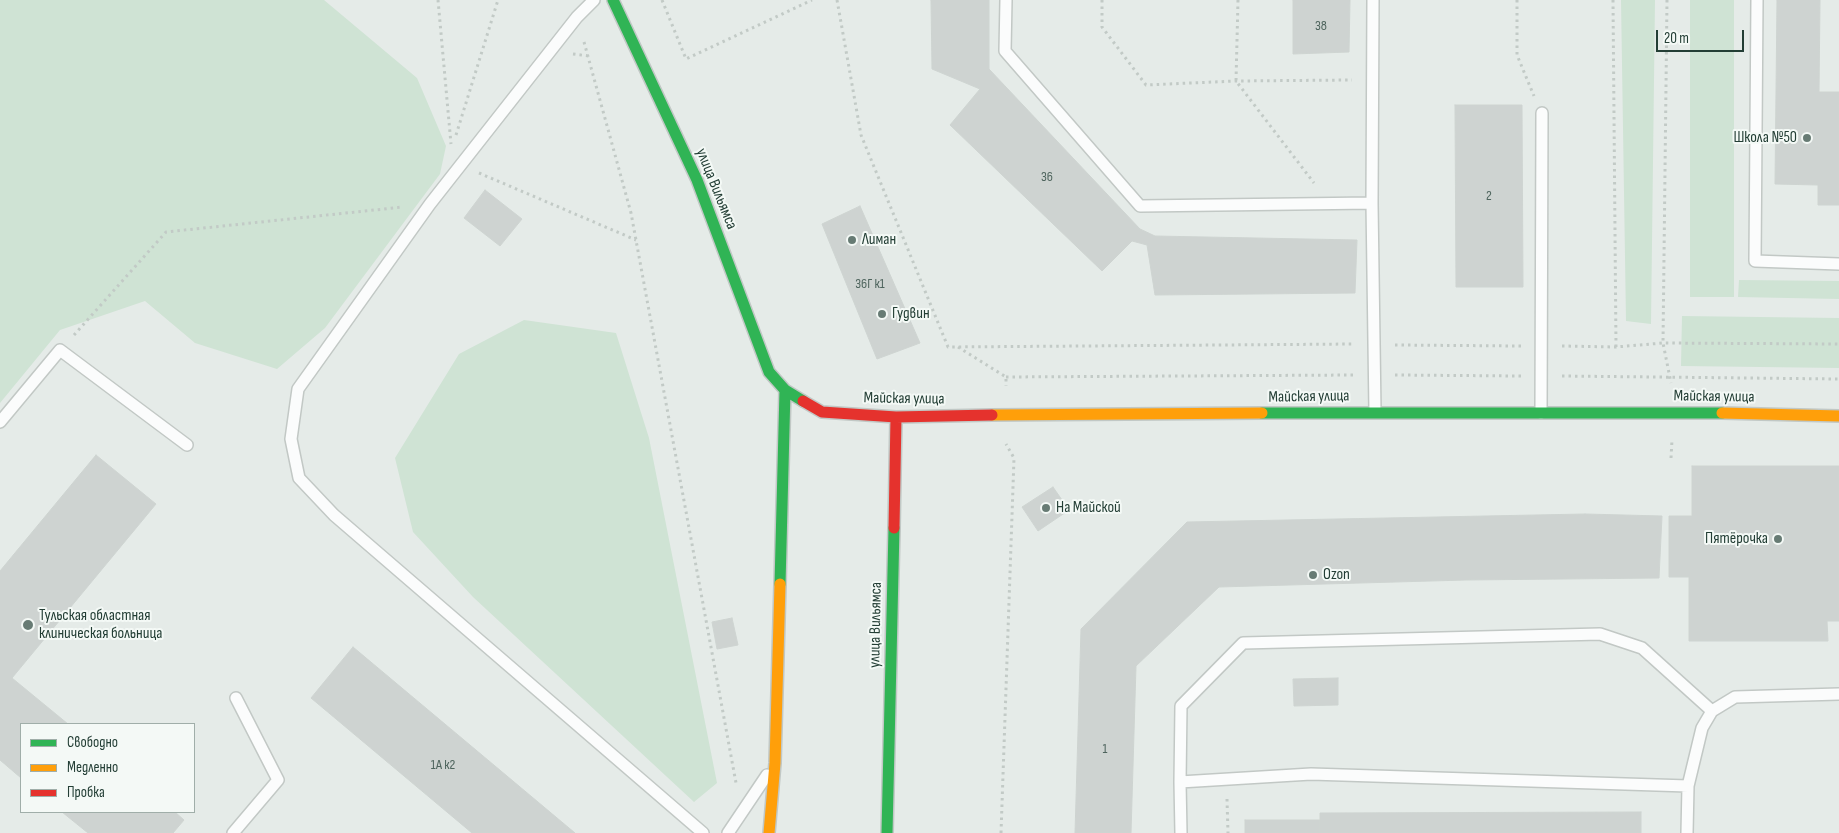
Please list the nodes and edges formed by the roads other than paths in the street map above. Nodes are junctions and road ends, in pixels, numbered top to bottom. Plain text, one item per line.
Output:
1 (594, 0) edge
2 (613, 0) edge
3 (1006, 0) edge
4 (1373, 0) edge
5 (1757, 0) edge
6 (1542, 113) road end
7 (1372, 203) junction
8 (1839, 264) edge
9 (785, 390) junction
10 (1376, 412) junction
11 (1541, 413) junction
12 (1839, 416) edge
13 (896, 417) junction
14 (0, 422) edge
15 (186, 445) dead end
16 (1839, 694) edge
17 (236, 698) dead end
18 (1712, 711) junction
19 (775, 763) junction
20 (1180, 782) junction
21 (1688, 786) junction
22 (233, 833) edge
23 (703, 833) edge
24 (728, 833) edge
25 (769, 833) edge
26 (887, 833) edge
27 (1181, 833) edge
28 (1688, 833) edge

1 - 23 lane
2 - 9 street, улица Вильямса
3 - 7 lane
4 - 7 lane
5 - 8 lane
6 - 11 lane
7 - 10 lane
9 - 13 street, Майская улица
9 - 19 street
10 - 11 street, Майская улица
10 - 13 street, Майская улица
11 - 12 street, Майская улица
13 - 26 street, улица Вильямса
14 - 15 lane
16 - 18 lane
17 - 22 lane
18 - 20 lane
18 - 21 lane
19 - 24 lane
19 - 25 street
20 - 21 lane
20 - 27 lane
21 - 28 lane

